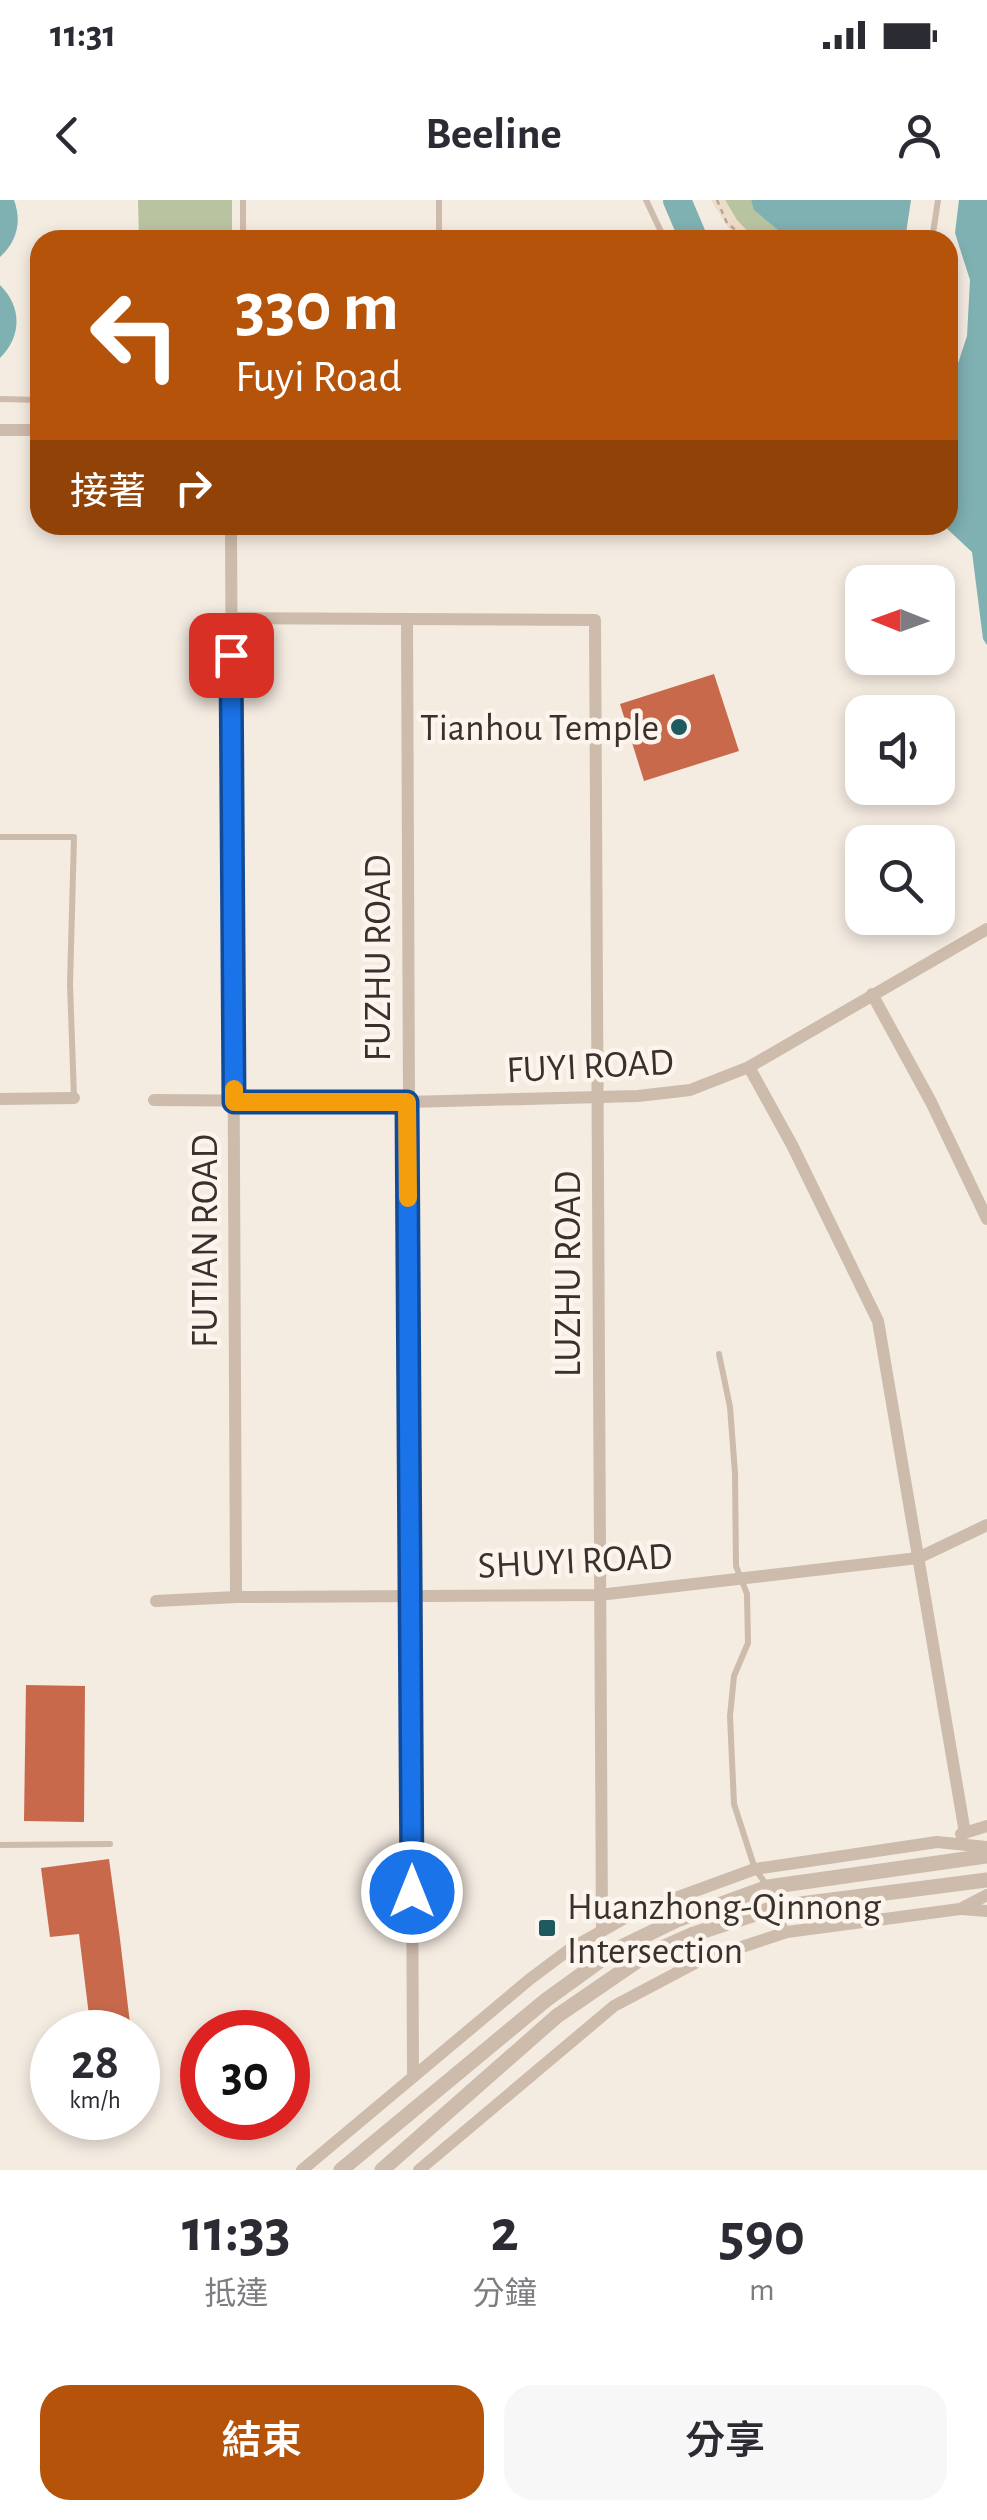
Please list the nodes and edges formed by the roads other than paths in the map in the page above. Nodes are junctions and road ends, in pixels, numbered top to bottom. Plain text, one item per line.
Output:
1 (243, 200) edge
2 (439, 200) edge
3 (646, 200) edge
4 (938, 200) edge
5 (243, 230) edge
6 (439, 230) edge
7 (660, 230) edge
8 (934, 230) edge
9 (0, 399) edge
10 (30, 400) edge
11 (0, 430) edge
12 (30, 430) edge
13 (230, 535) edge
14 (230, 618) junction
15 (407, 619) junction
16 (0, 836) edge
17 (987, 929) edge
18 (872, 994) junction
19 (750, 1068) junction
20 (596, 1097) junction
21 (74, 1098) joint
22 (0, 1099) edge
23 (154, 1100) dead end
24 (234, 1102) junction
25 (407, 1102) junction
26 (987, 1220) edge
27 (719, 1354) dead end
28 (987, 1525) edge
29 (918, 1558) junction
30 (741, 1578) junction
31 (599, 1595) junction
32 (236, 1597) junction
33 (410, 1597) junction
34 (156, 1601) dead end
35 (987, 1826) edge
36 (965, 1833) junction
37 (938, 1842) junction
38 (110, 1844) dead end
39 (0, 1845) edge
40 (987, 1847) edge
41 (987, 1856) edge
42 (756, 1869) junction
43 (987, 1880) edge
44 (768, 1887) junction
45 (987, 1896) edge
46 (777, 1907) junction
47 (960, 1909) junction
48 (987, 1911) edge
49 (602, 1928) junction
50 (787, 1932) junction
51 (413, 2077) junction
52 (302, 2170) edge
53 (341, 2170) edge
54 (382, 2170) edge
55 (419, 2170) edge

1 - 5 lane
2 - 6 lane
3 - 7 lane
4 - 8 lane
9 - 10 lane
11 - 12 street
13 - 14 street, FUTIAN ROAD
14 - 15 street
14 - 24 street, FUTIAN ROAD
15 - 20 street, LUZHU ROAD
15 - 25 street, FUZHU ROAD
16 - 21 lane
17 - 18 street, FUYI ROAD
18 - 19 street, FUYI ROAD
18 - 26 street
19 - 20 street, FUYI ROAD
19 - 29 street
20 - 25 street, FUYI ROAD
20 - 31 street, LUZHU ROAD
21 - 22 street
23 - 24 street, FUYI ROAD
24 - 25 street, FUYI ROAD
24 - 32 street, FUTIAN ROAD
25 - 33 street, FUZHU ROAD
27 - 30 lane
28 - 29 street, SHUYI ROAD
29 - 30 street, SHUYI ROAD
29 - 36 street
30 - 31 street, SHUYI ROAD
30 - 42 lane
31 - 33 street, SHUYI ROAD
31 - 49 street, LUZHU ROAD
32 - 33 street, SHUYI ROAD
32 - 34 street, SHUYI ROAD
33 - 51 street, FUZHU ROAD
35 - 36 street
36 - 37 street
37 - 40 street
37 - 42 street
38 - 39 lane
41 - 44 street
42 - 44 lane
42 - 49 street
43 - 46 street
44 - 46 lane
44 - 53 street
45 - 47 street
46 - 50 lane
46 - 54 street
47 - 48 street
47 - 50 street
49 - 51 street
50 - 55 street
51 - 52 street

